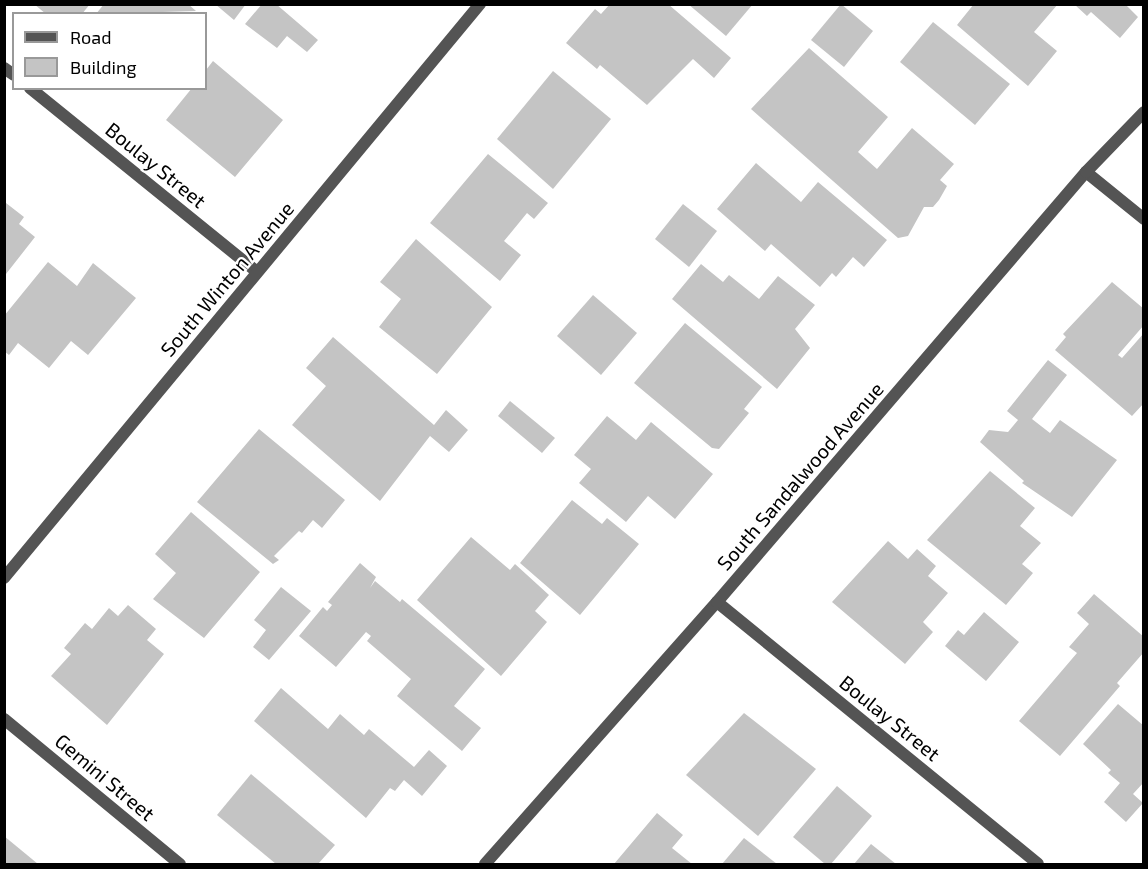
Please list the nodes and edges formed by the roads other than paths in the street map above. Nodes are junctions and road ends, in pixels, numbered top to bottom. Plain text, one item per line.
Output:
1 (480, 4) edge
2 (32, 90) edge
3 (1143, 112) edge
4 (1086, 172) junction
5 (1143, 219) edge
6 (257, 272) junction
7 (4, 578) edge
8 (717, 602) junction
9 (4, 719) edge
10 (180, 864) edge
11 (485, 864) edge
12 (1038, 864) edge

1 - 6 street, South Winton Avenue
2 - 6 street, Boulay Street
3 - 4 street, South Sandalwood Avenue
4 - 5 street
4 - 8 street, South Sandalwood Avenue
6 - 7 street, South Winton Avenue
8 - 11 street, South Sandalwood Avenue
8 - 12 street, Boulay Street
9 - 10 street, Gemini Street

